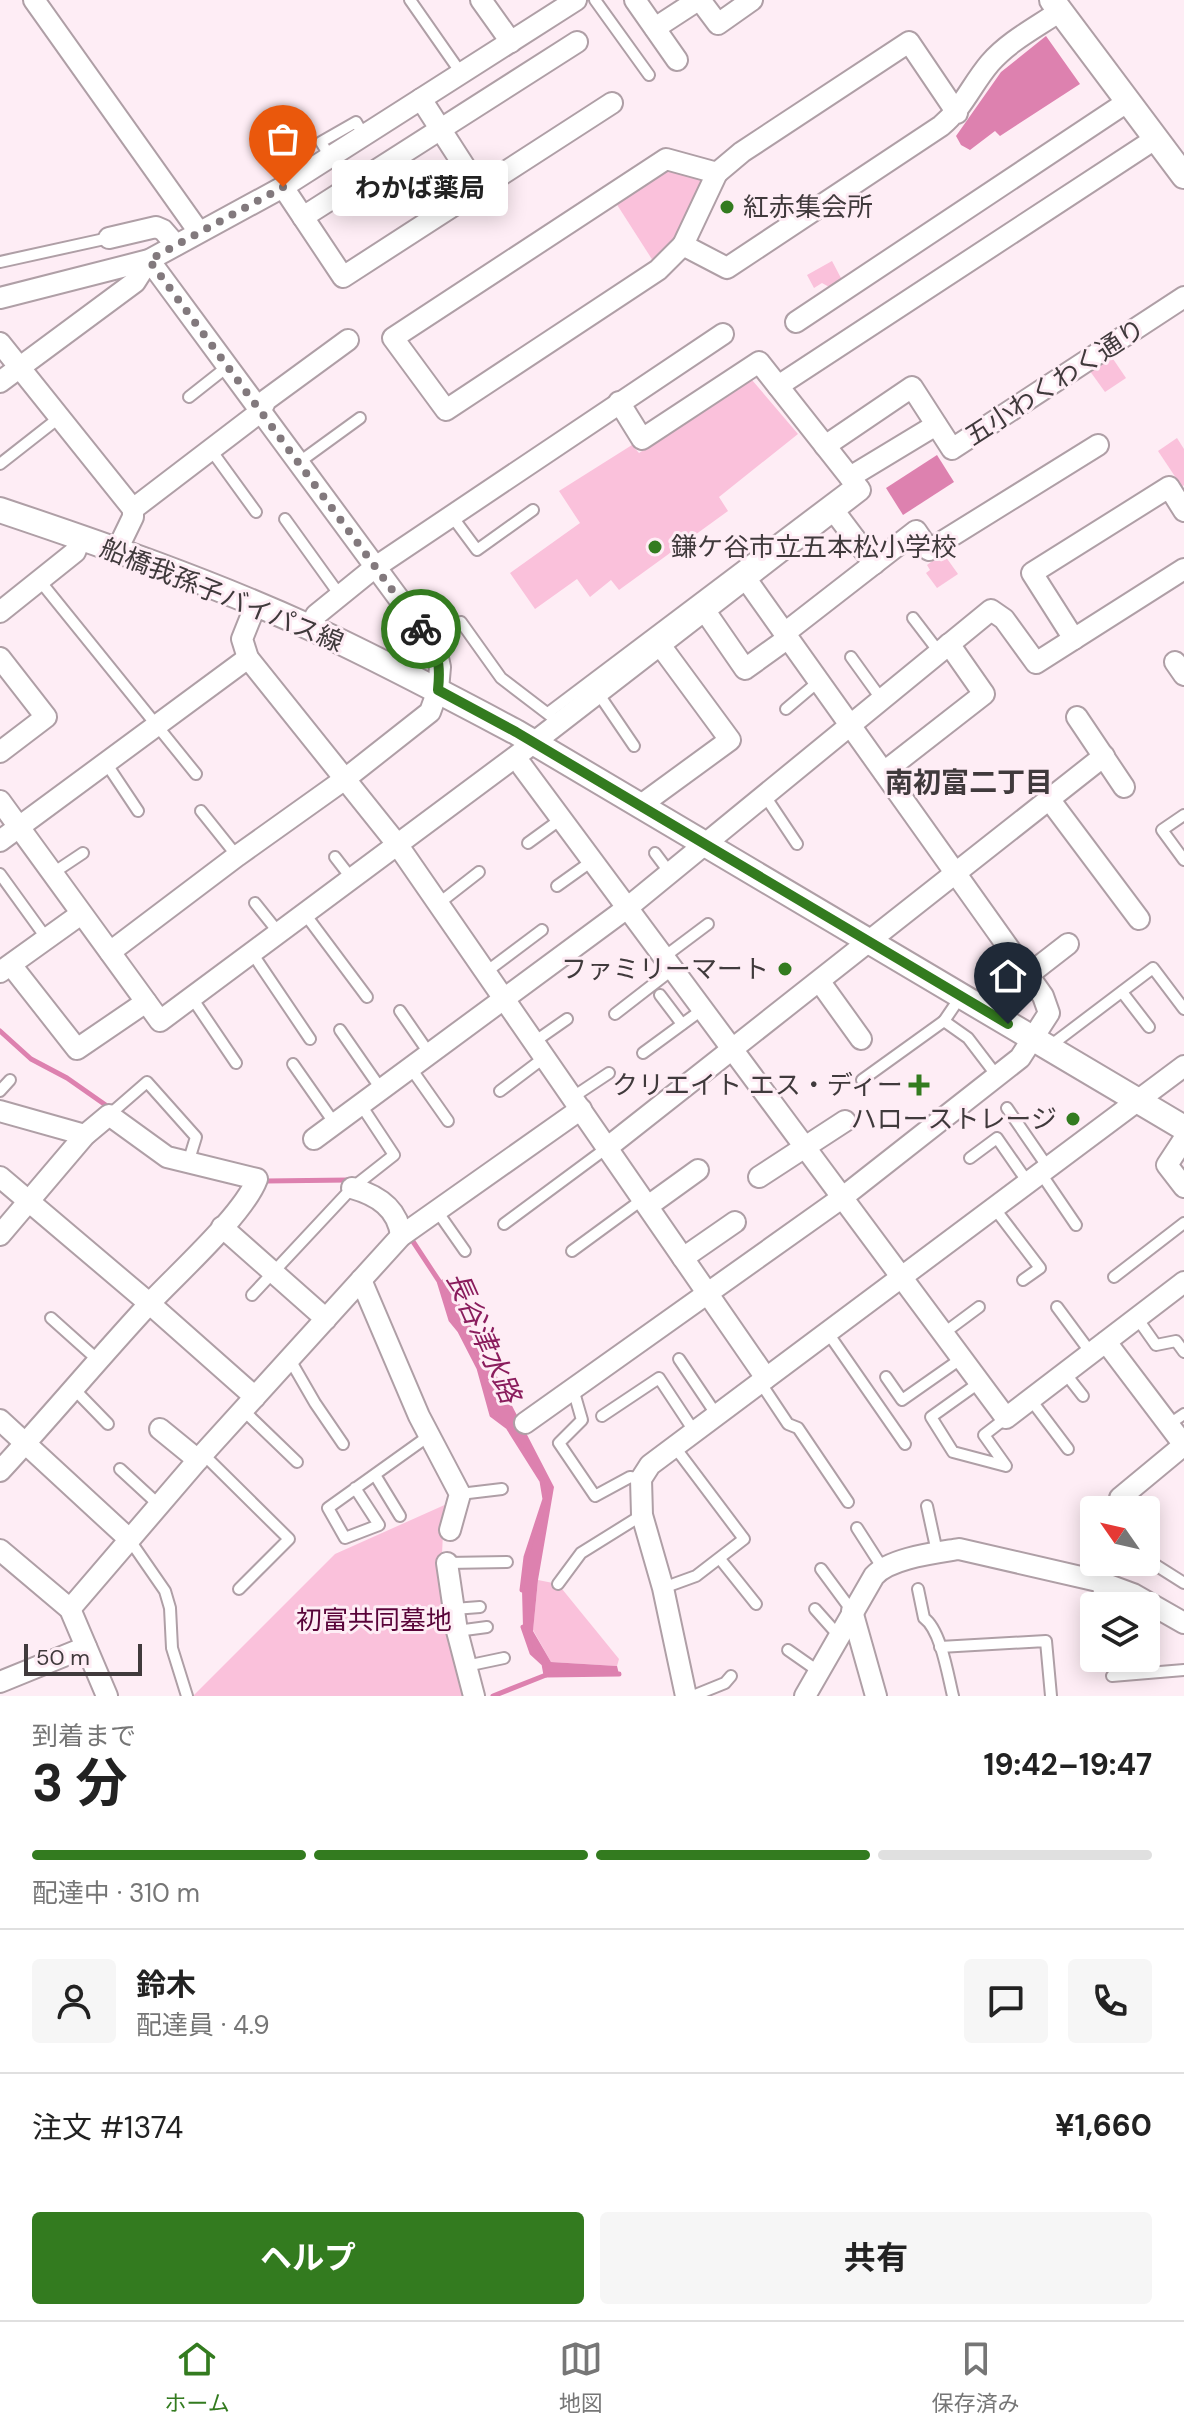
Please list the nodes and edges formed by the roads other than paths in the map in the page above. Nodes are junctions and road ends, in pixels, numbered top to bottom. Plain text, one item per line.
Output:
1 (34, 0) edge
2 (410, 0) edge
3 (481, 0) edge
4 (576, 0) edge
5 (595, 0) edge
6 (635, 0) edge
7 (699, 0) edge
8 (752, 0) edge
9 (1056, 5) edge
10 (655, 28) junction
11 (511, 42) junction
12 (577, 42) dead end
13 (677, 60) dead end
14 (461, 73) junction
15 (649, 75) dead end
16 (421, 99) junction
17 (1127, 102) junction
18 (612, 103) dead end
19 (957, 113) junction
20 (441, 130) junction
21 (1155, 139) junction
22 (717, 173) junction
23 (1184, 176) edge
24 (283, 187) junction
25 (479, 189) junction
26 (303, 217) junction
27 (199, 232) junction
28 (109, 238) joint
29 (176, 245) junction
30 (683, 245) junction
31 (149, 260) junction
32 (0, 262) edge
33 (1184, 297) edge
34 (0, 298) edge
35 (796, 322) dead end
36 (723, 334) dead end
37 (348, 340) dead end
38 (0, 343) edge
39 (20, 367) junction
40 (227, 367) junction
41 (0, 382) edge
42 (778, 386) junction
43 (189, 397) dead end
44 (619, 402) junction
45 (260, 412) junction
46 (60, 417) junction
47 (360, 418) dead end
48 (936, 425) junction
49 (1098, 445) dead end
50 (825, 446) junction
51 (211, 450) junction
52 (298, 463) junction
53 (0, 464) edge
54 (852, 479) junction
55 (133, 509) junction
56 (0, 510) edge
57 (533, 510) dead end
58 (834, 511) junction
59 (1184, 511) edge
60 (256, 512) dead end
61 (451, 515) junction
62 (285, 519) dead end
63 (81, 537) junction
64 (117, 550) junction
65 (874, 564) junction
66 (374, 568) junction
67 (1184, 569) edge
68 (746, 579) junction
69 (40, 581) junction
70 (339, 594) junction
71 (256, 604) junction
72 (705, 611) junction
73 (0, 612) edge
74 (913, 618) dead end
75 (461, 622) dead end
76 (310, 628) junction
77 (786, 632) junction
78 (1074, 639) junction
79 (660, 645) junction
80 (944, 648) junction
81 (851, 657) dead end
82 (0, 658) edge
83 (248, 658) junction
84 (819, 681) junction
85 (438, 690) junction
86 (598, 693) junction
87 (882, 700) junction
88 (786, 709) dead end
89 (1077, 717) dead end
90 (554, 718) junction
91 (851, 725) junction
92 (157, 727) junction
93 (534, 742) junction
94 (634, 746) dead end
95 (0, 752) edge
96 (1104, 756) junction
97 (106, 763) junction
98 (522, 766) dead end
99 (884, 772) junction
100 (196, 774) dead end
101 (345, 779) junction
102 (1124, 787) dead end
103 (765, 796) junction
104 (1049, 799) junction
105 (0, 801) edge
106 (641, 805) junction
107 (138, 811) dead end
108 (201, 811) dead end
109 (1184, 815) edge
110 (561, 819) junction
111 (19, 828) junction
112 (0, 841) edge
113 (528, 843) dead end
114 (397, 844) junction
115 (706, 844) junction
116 (797, 844) dead end
117 (83, 853) dead end
118 (655, 853) dead end
119 (237, 856) junction
120 (335, 857) dead end
121 (1184, 860) edge
122 (592, 861) junction
123 (479, 872) dead end
124 (955, 872) junction
125 (53, 873) junction
126 (670, 873) junction
127 (0, 874) edge
128 (352, 879) junction
129 (557, 886) dead end
130 (255, 903) dead end
131 (438, 904) junction
132 (627, 908) junction
133 (81, 914) junction
134 (305, 914) junction
135 (1139, 919) dead end
136 (708, 924) dead end
137 (542, 930) dead end
138 (279, 933) junction
139 (47, 939) junction
140 (870, 942) junction
141 (1068, 944) dead end
142 (110, 952) junction
143 (252, 953) junction
144 (668, 963) junction
145 (5, 968) edge
146 (486, 972) junction
147 (1028, 975) junction
148 (820, 982) junction
149 (1122, 992) junction
150 (660, 995) dead end
151 (961, 996) junction
152 (367, 997) dead end
153 (192, 998) junction
154 (504, 998) junction
155 (146, 1002) junction
156 (703, 1009) junction
157 (1184, 1009) edge
158 (400, 1011) dead end
159 (615, 1014) dead end
160 (567, 1019) dead end
161 (944, 1021) junction
162 (682, 1024) junction
163 (1149, 1027) dead end
164 (340, 1030) dead end
165 (310, 1039) dead end
166 (861, 1039) dead end
167 (1041, 1043) junction
168 (540, 1050) junction
169 (733, 1050) junction
170 (429, 1053) junction
171 (643, 1053) dead end
172 (236, 1063) dead end
173 (293, 1064) dead end
174 (1184, 1066) edge
175 (410, 1067) junction
176 (609, 1073) dead end
177 (997, 1076) junction
178 (10, 1080) dead end
179 (862, 1080) dead end
180 (381, 1089) junction
181 (0, 1091) edge
182 (500, 1091) dead end
183 (1140, 1101) junction
184 (577, 1103) junction
185 (361, 1105) junction
186 (1007, 1108) dead end
187 (0, 1111) edge
188 (109, 1115) junction
189 (448, 1121) dead end
190 (845, 1121) dead end
191 (335, 1124) junction
192 (1184, 1128) edge
193 (85, 1135) junction
194 (314, 1139) dead end
195 (1184, 1139) edge
196 (805, 1146) junction
197 (608, 1147) junction
198 (970, 1158) dead end
199 (188, 1163) junction
200 (698, 1170) dead end
201 (1040, 1176) junction
202 (0, 1177) edge
203 (759, 1177) dead end
204 (1184, 1187) edge
205 (352, 1188) junction
206 (843, 1197) junction
207 (30, 1201) junction
208 (646, 1203) junction
209 (995, 1209) junction
210 (437, 1211) junction
211 (735, 1222) dead end
212 (1184, 1223) edge
213 (504, 1224) dead end
214 (1076, 1225) dead end
215 (222, 1227) junction
216 (0, 1235) edge
217 (401, 1236) junction
218 (465, 1251) dead end
219 (572, 1251) dead end
220 (683, 1258) junction
221 (273, 1272) junction
222 (1114, 1277) dead end
223 (903, 1278) junction
224 (361, 1280) junction
225 (1023, 1280) dead end
226 (1184, 1282) edge
227 (707, 1293) junction
228 (252, 1295) dead end
229 (150, 1304) junction
230 (979, 1307) dead end
231 (1057, 1307) dead end
232 (51, 1318) dead end
233 (1137, 1318) junction
234 (326, 1319) junction
235 (828, 1333) junction
236 (944, 1333) junction
237 (1098, 1348) junction
238 (1184, 1352) edge
239 (289, 1358) junction
240 (962, 1358) junction
241 (679, 1359) dead end
242 (99, 1361) junction
243 (1065, 1373) junction
244 (886, 1377) dead end
245 (763, 1380) junction
246 (980, 1382) junction
247 (74, 1389) junction
248 (573, 1389) junction
249 (1083, 1396) dead end
250 (1031, 1400) junction
251 (249, 1404) junction
252 (716, 1414) junction
253 (602, 1416) dead end
254 (1006, 1418) junction
255 (1176, 1419) edge
256 (0, 1420) edge
257 (525, 1423) dead end
258 (108, 1424) dead end
259 (160, 1429) dead end
260 (694, 1431) junction
261 (430, 1435) junction
262 (26, 1443) junction
263 (343, 1444) dead end
264 (905, 1444) dead end
265 (1184, 1445) edge
266 (674, 1446) junction
267 (1068, 1449) dead end
268 (201, 1457) junction
269 (297, 1462) dead end
270 (120, 1469) dead end
271 (0, 1471) edge
272 (375, 1475) junction
273 (641, 1479) junction
274 (355, 1488) junction
275 (502, 1489) dead end
276 (460, 1494) junction
277 (1122, 1496) edge
278 (848, 1502) dead end
279 (159, 1505) junction
280 (927, 1506) dead end
281 (642, 1515) junction
282 (400, 1516) dead end
283 (857, 1528) dead end
284 (450, 1530) dead end
285 (129, 1539) junction
286 (0, 1550) edge
287 (937, 1552) junction
288 (720, 1559) junction
289 (507, 1562) dead end
290 (447, 1563) joint
291 (882, 1567) junction
292 (1160, 1568) edge
293 (821, 1569) dead end
294 (1080, 1569) edge
295 (1107, 1576) edge
296 (1184, 1583) edge
297 (558, 1584) dead end
298 (663, 1588) junction
299 (239, 1589) dead end
300 (918, 1589) dead end
301 (756, 1604) dead end
302 (480, 1607) dead end
303 (70, 1609) junction
304 (454, 1609) junction
305 (815, 1609) dead end
306 (852, 1611) junction
307 (1184, 1623) edge
308 (487, 1627) dead end
309 (457, 1631) junction
310 (839, 1636) junction
311 (86, 1647) junction
312 (940, 1647) junction
313 (788, 1650) dead end
314 (504, 1658) dead end
315 (466, 1666) junction
316 (1184, 1670) edge
317 (818, 1671) junction
318 (731, 1676) dead end
319 (1112, 1676) dead end
320 (0, 1683) edge
321 (107, 1696) edge
322 (187, 1696) edge
323 (474, 1696) edge
324 (686, 1696) edge
325 (693, 1696) edge
326 (805, 1696) edge
327 (876, 1696) edge
328 (953, 1696) edge
329 (1051, 1696) edge

1 - 27 street
2 - 14 lane
3 - 11 street
4 - 11 street
5 - 15 lane
6 - 10 street
7 - 8 street
7 - 10 street
9 - 17 street
9 - 19 street
10 - 13 street
11 - 14 street
12 - 20 street
14 - 16 street
16 - 20 street
16 - 24 street
17 - 21 street
17 - 35 street
18 - 25 street
19 - 22 street
19 - 30 street
20 - 25 street
20 - 26 street
21 - 23 street
21 - 42 street
22 - 30 street
22 - 30 street
24 - 26 street
24 - 27 street
25 - 26 street
27 - 29 street
28 - 29 street
28 - 32 lane
29 - 31 street
31 - 34 street
31 - 39 street
31 - 40 street
33 - 48 street, 五小わくわく通り
36 - 44 street
37 - 45 street
38 - 39 street
39 - 41 street
39 - 46 street
40 - 43 lane
40 - 45 street
42 - 44 street
42 - 50 street
44 - 61 street
45 - 51 street
45 - 52 street
46 - 53 lane
46 - 55 street
47 - 52 lane
48 - 50 street
48 - 54 street, 五小わくわく通り
49 - 65 street
50 - 54 street
51 - 55 street
51 - 60 lane
52 - 66 street
54 - 58 street, 五小わくわく通り
54 - 90 lane
55 - 64 street
56 - 63 street, 船橋我孫子バイパス線
57 - 61 lane
58 - 65 street
58 - 68 street, 五小わくわく通り
59 - 78 street
61 - 66 street
62 - 70 lane
63 - 64 street, 船橋我孫子バイパス線
63 - 69 street
64 - 71 street, 船橋我孫子バイパス線
65 - 77 street
66 - 70 street
66 - 85 street
67 - 78 street
68 - 72 street, 五小わくわく通り
68 - 77 street
69 - 73 street
69 - 92 lane
70 - 76 street
71 - 76 street, 船橋我孫子バイパス線
71 - 83 street
72 - 77 street
72 - 79 street, 五小わくわく通り
74 - 80 lane
75 - 90 lane
76 - 85 street, 船橋我孫子バイパス線
77 - 84 street
78 - 80 street
79 - 86 street, 五小わくわく通り
79 - 106 street
80 - 87 street
80 - 99 street
81 - 87 lane
82 - 95 street
83 - 92 street
83 - 101 street
84 - 88 lane
84 - 91 street
85 - 93 street, 船橋我孫子バイパス線
85 - 101 street
86 - 90 street, 五小わくわく通り
86 - 94 lane
87 - 91 street
89 - 96 street
90 - 93 street, 五小わくわく通り
91 - 99 street
91 - 103 street
92 - 97 street
92 - 100 lane
93 - 106 street, 船橋我孫子バイパス線
93 - 114 street, 五小わくわく通り
96 - 102 street
96 - 104 street
97 - 107 lane
97 - 111 street
98 - 110 street
99 - 124 street
101 - 114 street
101 - 119 street
103 - 115 street
103 - 116 lane
104 - 124 street
104 - 135 street
105 - 111 street
106 - 115 street, 船橋我孫子バイパス線
108 - 119 lane
109 - 121 lane
110 - 113 lane
110 - 122 street
111 - 112 street
111 - 125 street
114 - 128 street, 五小わくわく通り
114 - 131 street
115 - 126 street
115 - 140 street, 船橋我孫子バイパス線
117 - 125 lane
118 - 126 lane
119 - 142 street
120 - 128 lane
122 - 129 lane
122 - 132 street
123 - 131 lane
124 - 140 street
124 - 147 street
125 - 133 street
126 - 132 street
127 - 139 lane
128 - 134 street, 五小わくわく通り
130 - 138 lane
131 - 146 street
132 - 144 street
132 - 154 street
133 - 139 street
133 - 142 street
134 - 138 street, 五小わくわく通り
134 - 152 lane
136 - 144 lane
137 - 146 lane
138 - 143 street, 五小わくわく通り
139 - 145 street
140 - 148 street
140 - 151 street, 船橋我孫子バイパス線
141 - 147 street
142 - 155 street
143 - 153 street, 五小わくわく通り
143 - 165 lane
144 - 156 street
144 - 159 lane
145 - 155 street
146 - 154 street
147 - 167 street
148 - 166 street
148 - 169 street
149 - 157 lane
149 - 163 lane
149 - 167 lane
150 - 162 lane
151 - 161 lane
151 - 167 street, 船橋我孫子バイパス線
153 - 155 street, 五小わくわく通り
153 - 172 lane
154 - 168 street
154 - 170 street
156 - 162 lane
156 - 169 street
158 - 170 lane
160 - 168 lane
161 - 177 lane
161 - 179 lane
162 - 171 lane
164 - 180 lane
167 - 177 street
167 - 183 street, 船橋我孫子バイパス線
168 - 182 lane
168 - 184 street
169 - 196 street
169 - 197 street
170 - 175 street
173 - 191 lane
174 - 183 street
175 - 180 street
175 - 189 lane
176 - 184 lane
177 - 206 street
178 - 181 lane
180 - 185 street
183 - 192 street, 船橋我孫子バイパス線
183 - 201 street
184 - 197 street
184 - 210 street
185 - 191 street
185 - 205 lane
186 - 201 lane
187 - 193 street
188 - 193 street
188 - 199 street
188 - 199 lane
190 - 196 street
191 - 194 street
193 - 207 street
195 - 204 street
196 - 203 street
196 - 206 street
197 - 208 street
197 - 213 lane
198 - 201 lane
199 - 215 street
200 - 208 street
201 - 209 street
201 - 214 lane
202 - 207 street
205 - 217 street
205 - 221 lane
206 - 223 street
206 - 227 street
207 - 216 street
207 - 229 street
208 - 219 lane
208 - 220 street
209 - 223 street
209 - 225 lane
210 - 217 street
210 - 218 lane
211 - 220 street
212 - 222 lane
215 - 221 street
215 - 229 street
217 - 224 street
220 - 227 street
221 - 228 lane
221 - 234 street
223 - 235 street
223 - 236 street
224 - 234 street
224 - 261 street
226 - 233 street
227 - 245 street
227 - 248 street
229 - 242 street
229 - 251 street
230 - 236 lane
231 - 237 lane
232 - 242 lane
233 - 237 street
233 - 238 lane
234 - 239 street
235 - 245 street
235 - 264 lane
236 - 240 street
237 - 243 street
237 - 255 street
239 - 251 street
239 - 263 lane
240 - 244 lane
240 - 246 street
241 - 252 lane
242 - 247 street
243 - 249 lane
243 - 250 street
245 - 252 street
245 - 278 lane
246 - 254 street
246 - 254 lane
247 - 258 lane
247 - 262 street
248 - 257 street
248 - 273 lane
250 - 254 street
250 - 267 lane
251 - 268 street
251 - 269 lane
252 - 260 street
253 - 260 lane
255 - 265 street
256 - 262 street
259 - 268 street
260 - 266 street
261 - 272 lane
261 - 276 street
262 - 271 street
262 - 285 street
265 - 277 street
266 - 273 street
266 - 288 lane
268 - 279 street
268 - 299 lane
270 - 279 lane
272 - 274 lane
272 - 282 lane
273 - 281 street
274 - 274 lane
275 - 276 lane
276 - 284 street
279 - 285 street
280 - 287 lane
281 - 297 lane
281 - 298 street
283 - 291 lane
285 - 303 street
285 - 322 lane
286 - 303 street
287 - 291 street
287 - 294 street
288 - 298 lane
288 - 301 lane
289 - 290 lane
290 - 304 street
291 - 306 street
292 - 296 lane
293 - 306 lane
295 - 307 street
298 - 324 street
300 - 312 lane
302 - 304 lane
303 - 311 street
304 - 309 street
305 - 310 lane
306 - 310 street
306 - 327 street
308 - 309 lane
309 - 315 street
310 - 317 street
311 - 320 street
311 - 321 street
312 - 328 lane
312 - 329 lane
313 - 317 lane
314 - 315 lane
315 - 323 street
316 - 319 lane
317 - 326 street
318 - 325 lane

